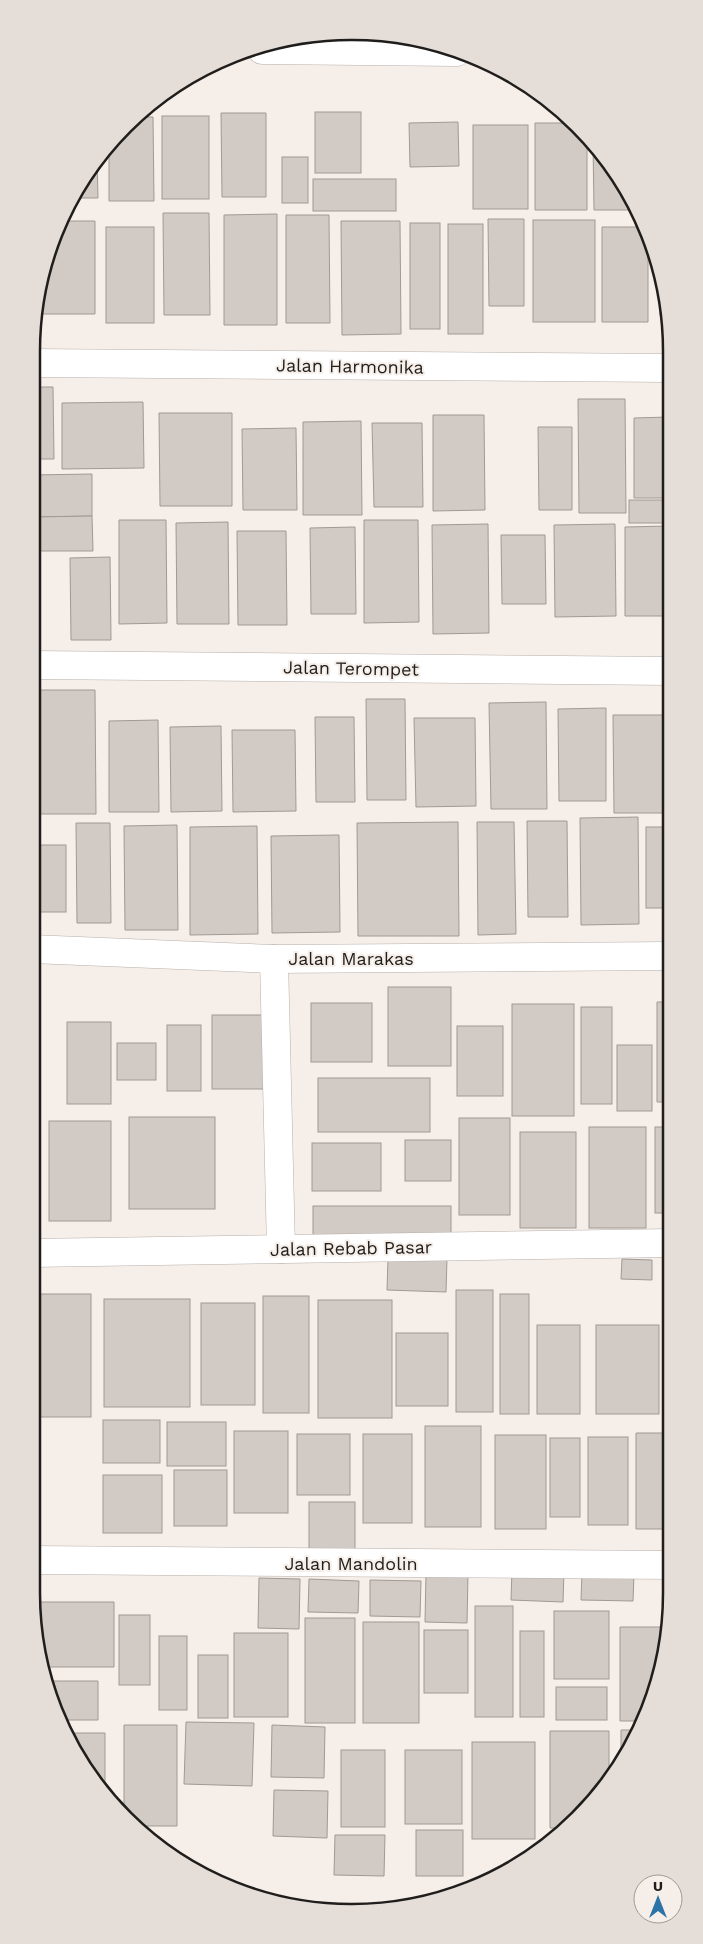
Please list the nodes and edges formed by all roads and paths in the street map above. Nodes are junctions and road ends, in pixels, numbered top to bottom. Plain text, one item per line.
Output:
1 (274, 50) edge
2 (435, 52) edge
3 (40, 363) edge
4 (663, 368) edge
5 (40, 665) edge
6 (663, 671) edge
7 (40, 949) edge
8 (663, 956) edge
9 (274, 959) junction
10 (663, 1243) edge
11 (281, 1249) junction
12 (40, 1253) edge
13 (40, 1560) edge
14 (663, 1565) edge

1 - 2 street
3 - 4 street, Jalan Harmonika
5 - 6 street, Jalan Terompet
7 - 9 street, Jalan Marakas
8 - 9 street, Jalan Marakas
9 - 11 street
10 - 11 street, Jalan Rebab Pasar
11 - 12 street, Jalan Rebab Pasar
13 - 14 street, Jalan Mandolin

